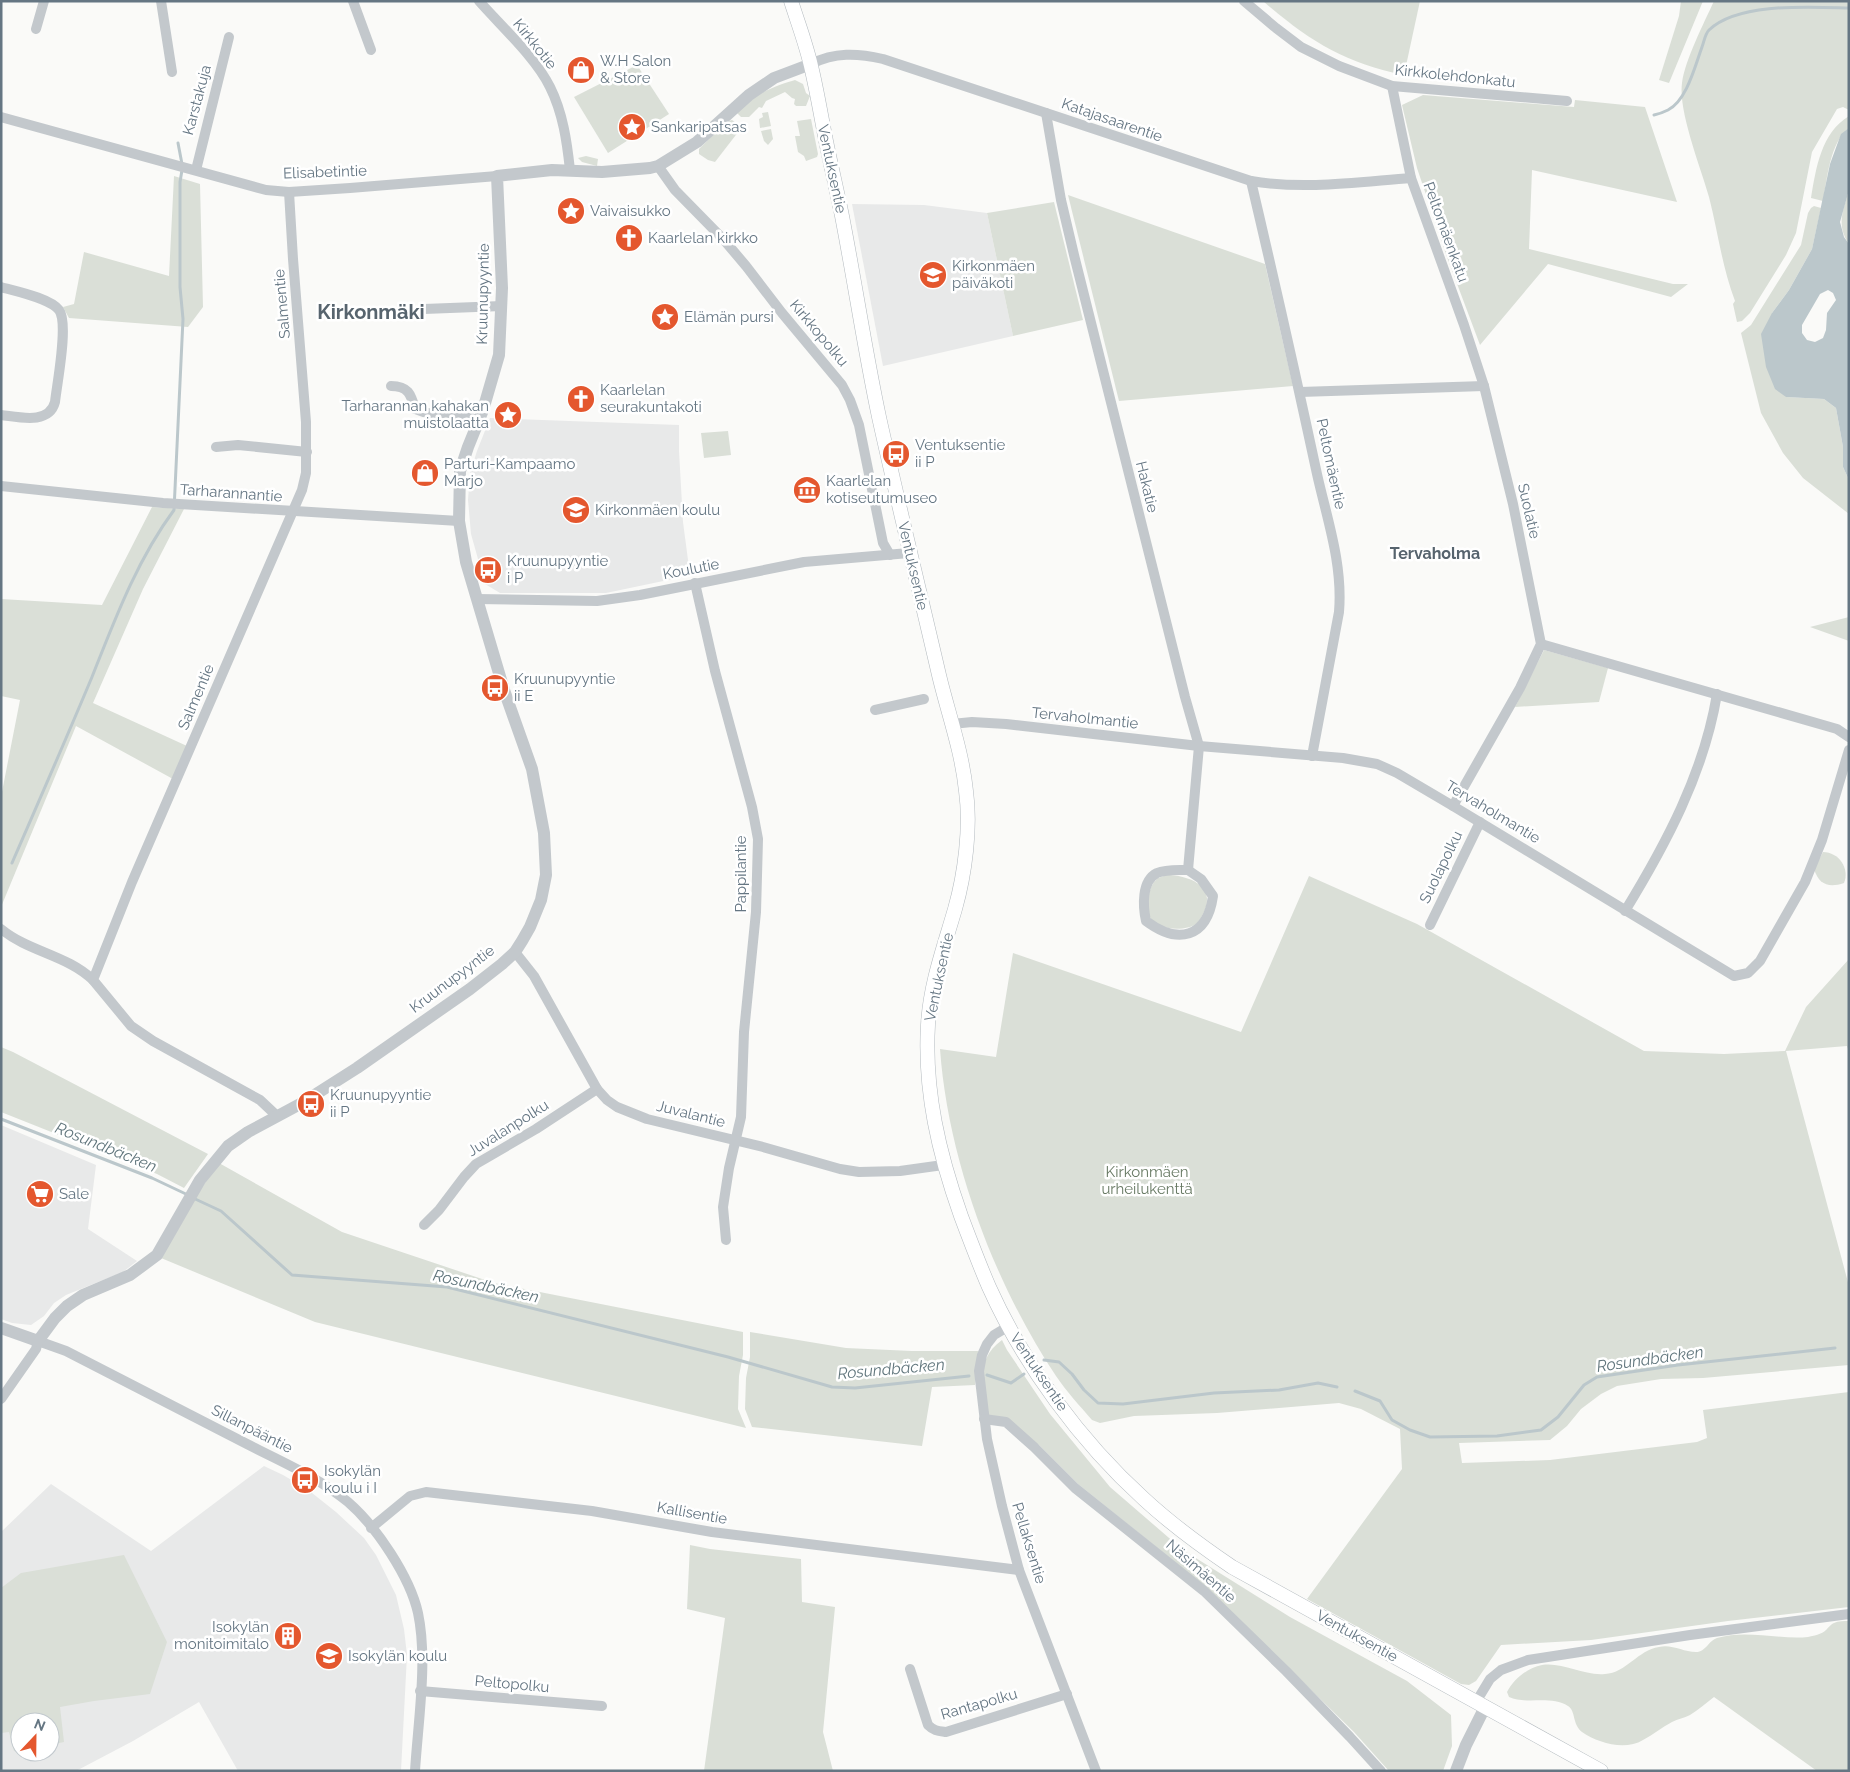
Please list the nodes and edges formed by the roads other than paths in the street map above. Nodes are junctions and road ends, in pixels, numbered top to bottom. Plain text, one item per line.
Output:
1 (44, 1) edge
2 (161, 1) edge
3 (353, 1) edge
4 (479, 1) edge
5 (790, 1) edge
6 (1244, 1) edge
7 (36, 30) dead end
8 (229, 37) dead end
9 (371, 50) dead end
10 (811, 64) junction
11 (172, 72) dead end
12 (1392, 86) junction
13 (1567, 101) dead end
14 (1046, 113) junction
15 (1, 117) edge
16 (658, 166) junction
17 (196, 170) junction
18 (570, 170) junction
19 (497, 176) junction
20 (1410, 178) junction
21 (1251, 181) junction
22 (289, 192) junction
23 (1, 287) edge
24 (502, 306) junction
25 (424, 310) dead end
26 (391, 386) dead end
27 (1484, 386) junction
28 (1300, 392) junction
29 (1, 415) edge
30 (479, 420) junction
31 (216, 447) dead end
32 (307, 452) junction
33 (1, 486) edge
34 (293, 512) junction
35 (459, 521) junction
36 (909, 553) junction
37 (890, 555) junction
38 (695, 583) junction
39 (477, 599) junction
40 (1541, 644) junction
41 (1717, 694) junction
42 (924, 699) dead end
43 (875, 710) dead end
44 (952, 724) junction
45 (1849, 737) edge
46 (1199, 746) junction
47 (1849, 750) edge
48 (1312, 756) junction
49 (1454, 806) junction
50 (1480, 822) junction
51 (1188, 870) junction
52 (1625, 911) junction
53 (1430, 925) dead end
54 (1, 930) edge
55 (515, 952) junction
56 (93, 980) junction
57 (597, 1089) junction
58 (277, 1116) junction
59 (736, 1141) junction
60 (943, 1165) junction
61 (424, 1225) dead end
62 (726, 1240) dead end
63 (1009, 1326) junction
64 (1, 1328) edge
65 (38, 1340) junction
66 (1, 1399) edge
67 (984, 1419) junction
68 (371, 1528) junction
69 (1019, 1570) junction
70 (1849, 1614) edge
71 (910, 1669) dead end
72 (420, 1691) junction
73 (1067, 1694) junction
74 (1480, 1705) junction
75 (602, 1706) dead end
76 (415, 1771) edge
77 (1096, 1771) edge
78 (1381, 1771) edge
79 (1456, 1771) edge
80 (1601, 1771) edge

1 - 7 street
2 - 11 street
3 - 9 street
4 - 18 street, Kirkkotie
5 - 10 main road, Ventuksentie
6 - 12 street, Kirkkolehdonkatu
8 - 17 street, Karstakuja
10 - 14 street, Katajasaarentie
10 - 16 street
10 - 36 main road, Ventuksentie
12 - 13 street, Kirkkolehdonkatu
12 - 20 street, Peltomäenkatu
14 - 21 street, Katajasaarentie
14 - 46 street, Hakatie
15 - 17 street, Elisabetintie
16 - 18 street, Elisabetintie
16 - 37 street, Kirkkopolku
17 - 22 street, Elisabetintie
18 - 19 street, Elisabetintie
19 - 22 street, Elisabetintie
19 - 24 street, Kruunupyyntie
20 - 21 street, Katajasaarentie
20 - 27 street, Peltomäenkatu
21 - 28 street, Peltomäentie
22 - 32 street, Salmentie
23 - 29 street
24 - 25 street
24 - 30 street, Kruunupyyntie
26 - 30 street
27 - 28 street
27 - 40 street, Suolatie
28 - 48 street, Peltomäentie
30 - 35 street, Kruunupyyntie
31 - 32 street
32 - 34 street, Salmentie
33 - 34 street, Tarharannantie
34 - 35 street, Tarharannantie
34 - 56 street, Salmentie
35 - 39 street, Kruunupyyntie
36 - 37 street, Koulutie
36 - 44 main road, Ventuksentie
37 - 38 street, Koulutie
38 - 39 street, Koulutie
38 - 59 street, Pappilantie
39 - 55 street, Kruunupyyntie
40 - 41 street
40 - 49 street
41 - 45 street
41 - 52 street
42 - 43 street
44 - 46 street, Tervaholmantie
44 - 60 main road, Ventuksentie
46 - 48 street, Tervaholmantie
46 - 51 street, Hakatie
47 - 52 street, Tervaholmantie
48 - 49 street, Tervaholmantie
49 - 50 street, Tervaholmantie
50 - 52 street, Tervaholmantie
50 - 53 street, Suolapolku
51 - 51 street
54 - 56 street
55 - 57 street, Juvalantie
55 - 58 street, Kruunupyyntie
56 - 58 street
57 - 59 street, Juvalantie
57 - 61 street, Juvalanpolku
58 - 65 street, Kruunupyyntie
59 - 60 street, Juvalantie
59 - 62 street, Pappilantie
60 - 63 main road, Ventuksentie
63 - 67 street, Pellaksentie
63 - 74 main road, Ventuksentie
64 - 65 street
65 - 66 street
65 - 68 street, Sillanpääntie
67 - 69 street, Pellaksentie
67 - 78 street, Näsimäentie
68 - 69 street, Kallisentie
68 - 72 street, Sillanpääntie
69 - 73 street, Pellaksentie
70 - 74 street
71 - 73 street, Rantapolku
72 - 75 street, Peltopolku
72 - 76 street, Sillanpääntie
73 - 77 street, Pellaksentie
74 - 79 street
74 - 80 main road, Ventuksentie

